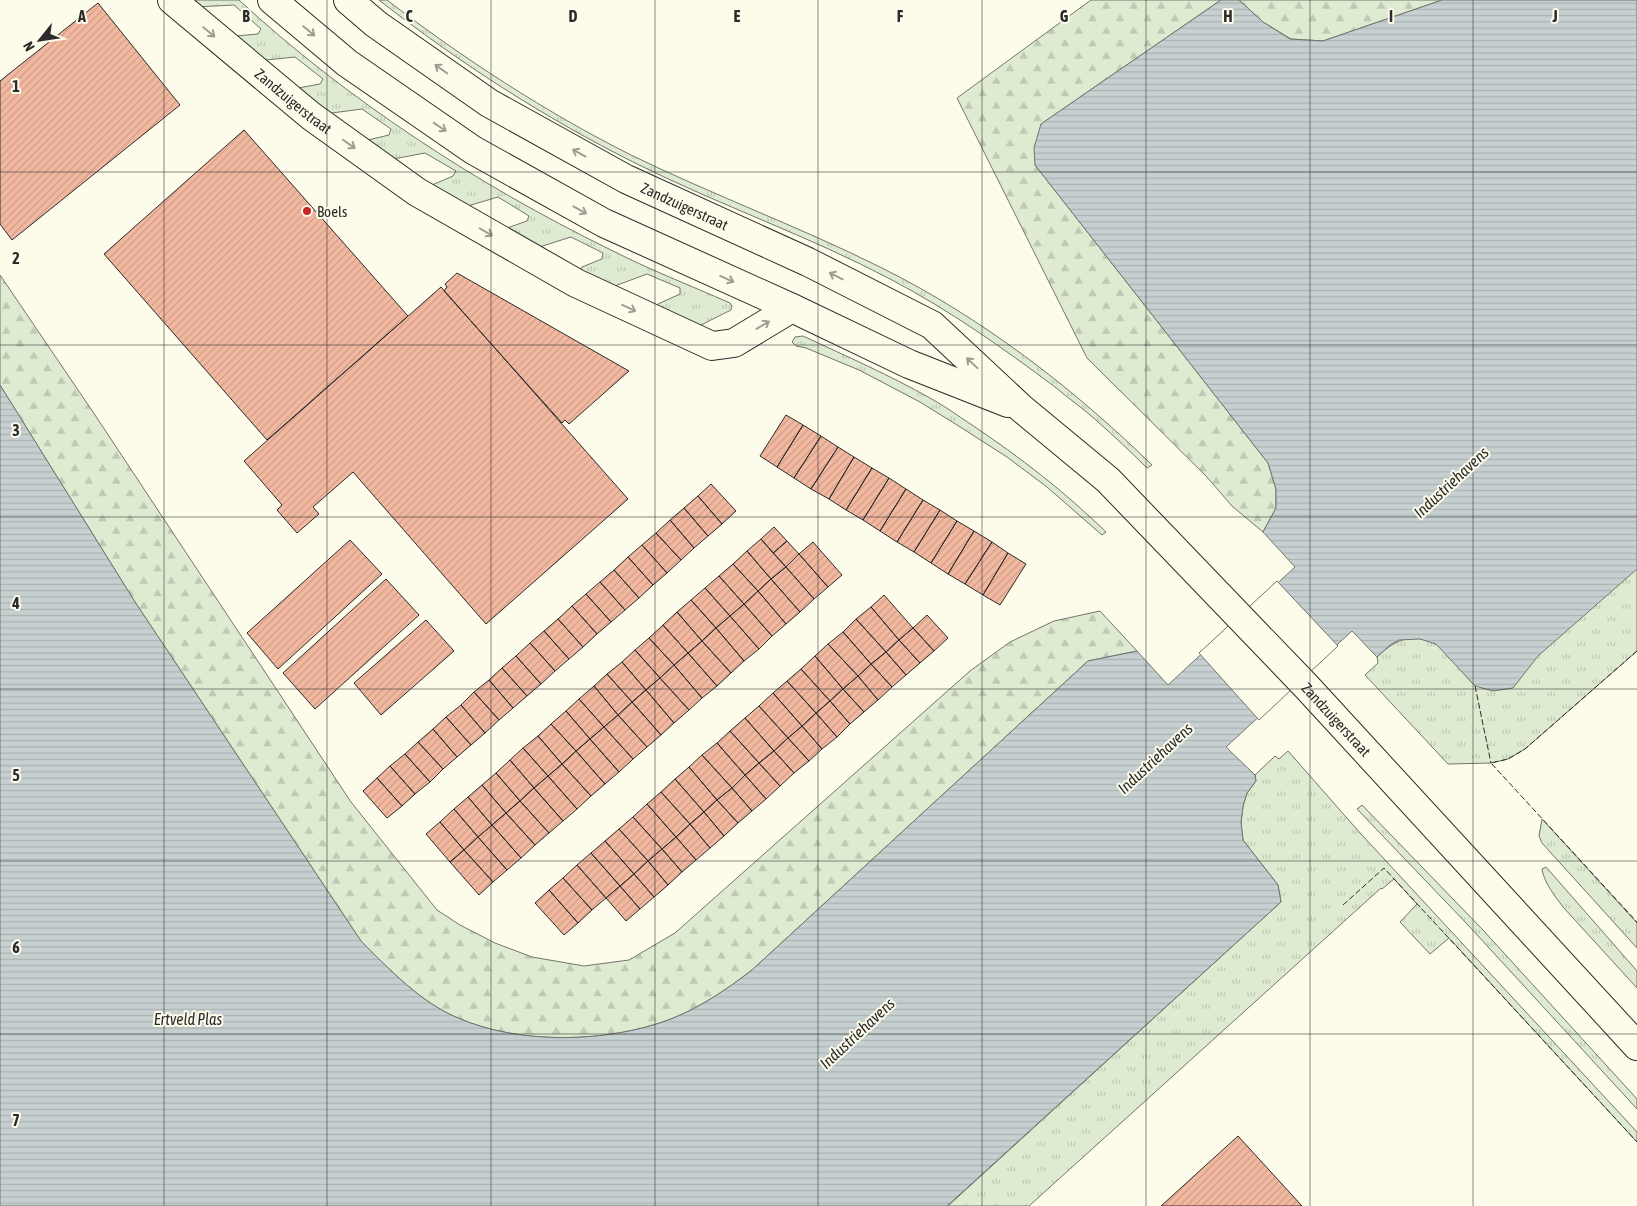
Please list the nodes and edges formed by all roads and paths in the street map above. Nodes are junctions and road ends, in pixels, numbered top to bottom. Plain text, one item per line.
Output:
1 (172, 0) edge
2 (272, 0) edge
3 (348, 0) edge
4 (792, 308) junction
5 (1021, 408) junction
6 (1637, 1046) edge

1 -> 4 main road, Zandzuigerstraat
2 -> 4 main road, Zandzuigerstraat
5 -> 3 main road, Zandzuigerstraat
4 - 5 main road, Zandzuigerstraat
5 - 6 main road, Zandzuigerstraat

